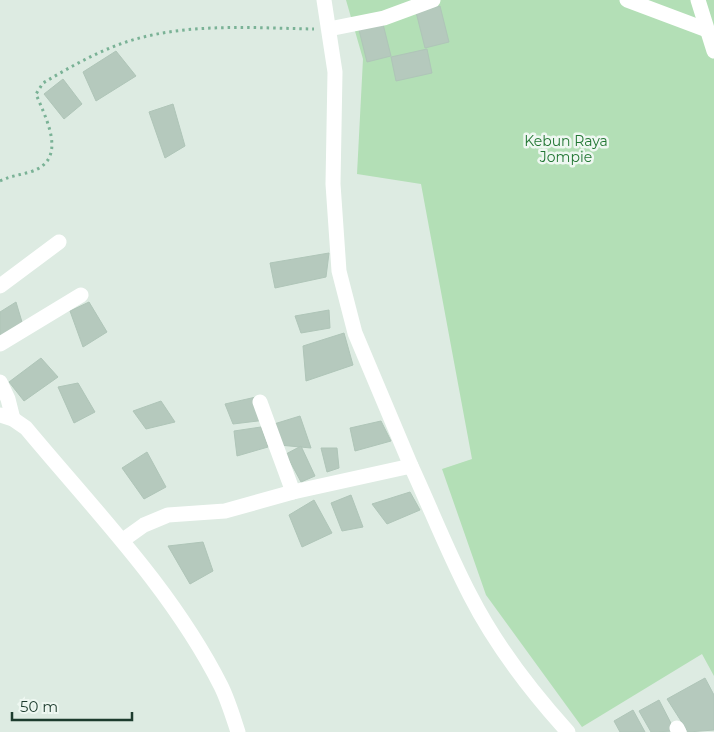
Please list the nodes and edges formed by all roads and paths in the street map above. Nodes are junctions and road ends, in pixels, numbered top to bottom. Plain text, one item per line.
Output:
1 (324, 0) edge
2 (432, 0) edge
3 (627, 0) edge
4 (698, 0) edge
5 (330, 29) junction
6 (707, 30) junction
7 (714, 51) edge
8 (0, 181) edge
9 (59, 242) dead end
10 (0, 286) edge
11 (81, 295) dead end
12 (0, 344) edge
13 (0, 382) edge
14 (260, 402) dead end
15 (7, 417) edge
16 (411, 466) junction
17 (292, 492) junction
18 (123, 540) junction
19 (238, 732) edge
20 (568, 732) edge

1 - 5 street
2 - 5 street
3 - 6 street
4 - 6 street
5 - 8 path
5 - 16 street
6 - 7 street
9 - 10 street
11 - 12 street
13 - 15 street
14 - 17 street
15 - 18 street
16 - 17 street
16 - 20 street
17 - 18 street
18 - 19 street

